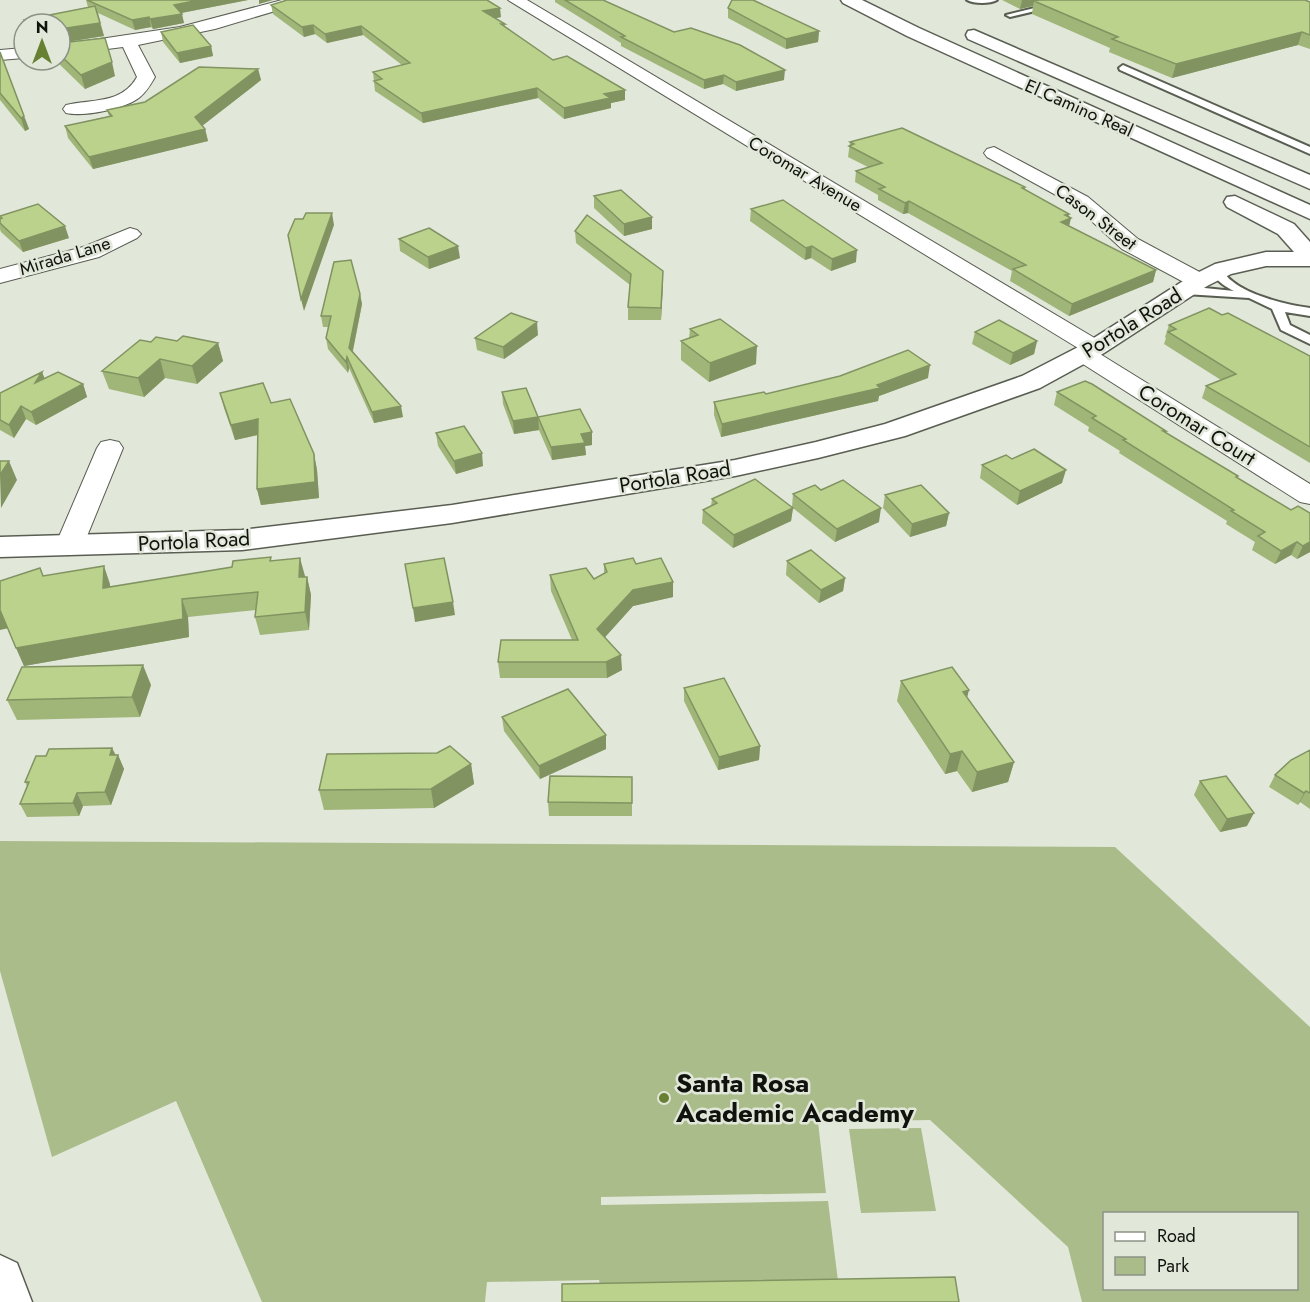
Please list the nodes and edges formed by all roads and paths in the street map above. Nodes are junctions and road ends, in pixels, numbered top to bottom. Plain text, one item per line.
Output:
1 (297, 0) edge
2 (516, 0) edge
3 (849, 0) edge
4 (971, 0) edge
5 (993, 0) edge
6 (1078, 0) edge
7 (1010, 15) dead end
8 (954, 26) dead end
9 (913, 32) junction
10 (129, 43) junction
11 (72, 49) edge
12 (1123, 68) dead end
13 (72, 109) dead end
14 (1310, 151) edge
15 (993, 153) dead end
16 (1179, 174) dead end
17 (1310, 183) edge
18 (1221, 195) dead end
19 (1310, 213) edge
20 (130, 234) dead end
21 (1310, 257) edge
22 (0, 276) edge
23 (1201, 281) junction
24 (1258, 298) junction
25 (1276, 307) junction
26 (1310, 312) edge
27 (1310, 340) edge
28 (1089, 351) junction
29 (110, 448) dead end
30 (1310, 496) edge
31 (69, 546) junction
32 (0, 547) edge
33 (0, 1280) edge
34 (7, 1302) edge

1 - 10 street
2 - 28 street, Coromar Avenue
3 - 9 main road, El Camino Real
4 - 5 lane
6 - 7 lane
8 - 17 main road, El Camino Real
9 - 16 main road
9 - 19 main road, El Camino Real
10 - 11 street
10 - 13 street
12 - 14 lane
15 - 23 street, Cason Street
18 - 21 main road
20 - 22 street, Mirada Lane
21 - 23 main road, Portola Road
23 - 24 lane
23 - 24 lane
23 - 28 main road, Portola Road
24 - 25 lane
25 - 26 lane
25 - 27 lane
28 - 30 street, Coromar Court
28 - 31 main road, Portola Road
29 - 31 street
31 - 32 main road, Portola Road
33 - 34 main road

